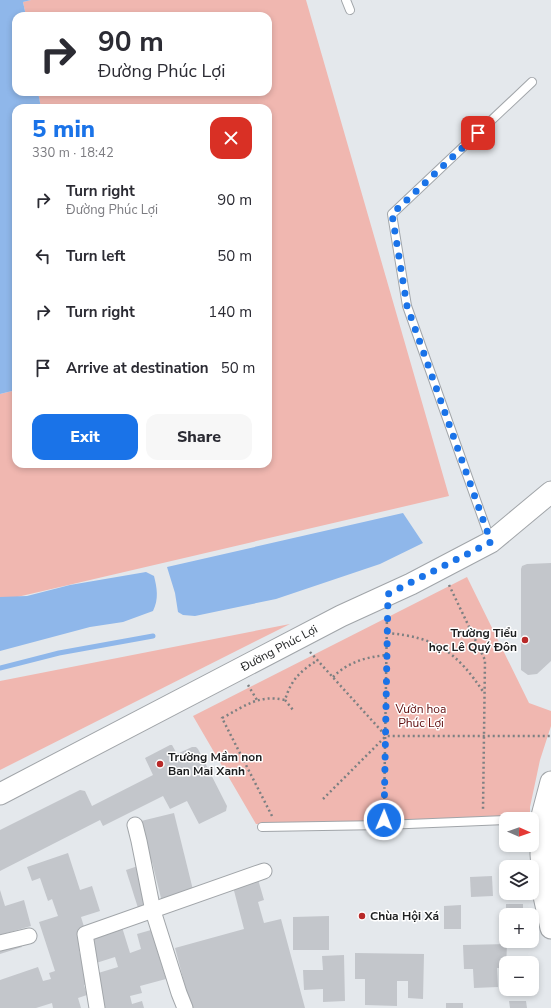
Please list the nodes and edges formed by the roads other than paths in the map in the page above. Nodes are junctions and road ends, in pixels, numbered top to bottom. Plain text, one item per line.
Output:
1 (346, 0) edge
2 (350, 10) dead end
3 (532, 82) dead end
4 (551, 492) edge
5 (491, 542) junction
6 (551, 782) edge
7 (0, 794) edge
8 (539, 815) edge
9 (499, 820) edge
10 (135, 825) dead end
11 (262, 827) dead end
12 (539, 837) edge
13 (264, 871) dead end
14 (153, 910) junction
15 (551, 928) edge
16 (29, 936) dead end
17 (0, 943) edge
18 (98, 1008) edge
19 (185, 1008) edge

1 - 2 lane
3 - 5 lane
4 - 5 street, Đường Phúc Lợi
5 - 7 street, Đường Phúc Lợi
6 - 8 street
9 - 11 lane
10 - 14 street
12 - 15 street
13 - 14 street
14 - 18 street
14 - 19 street
16 - 17 street

